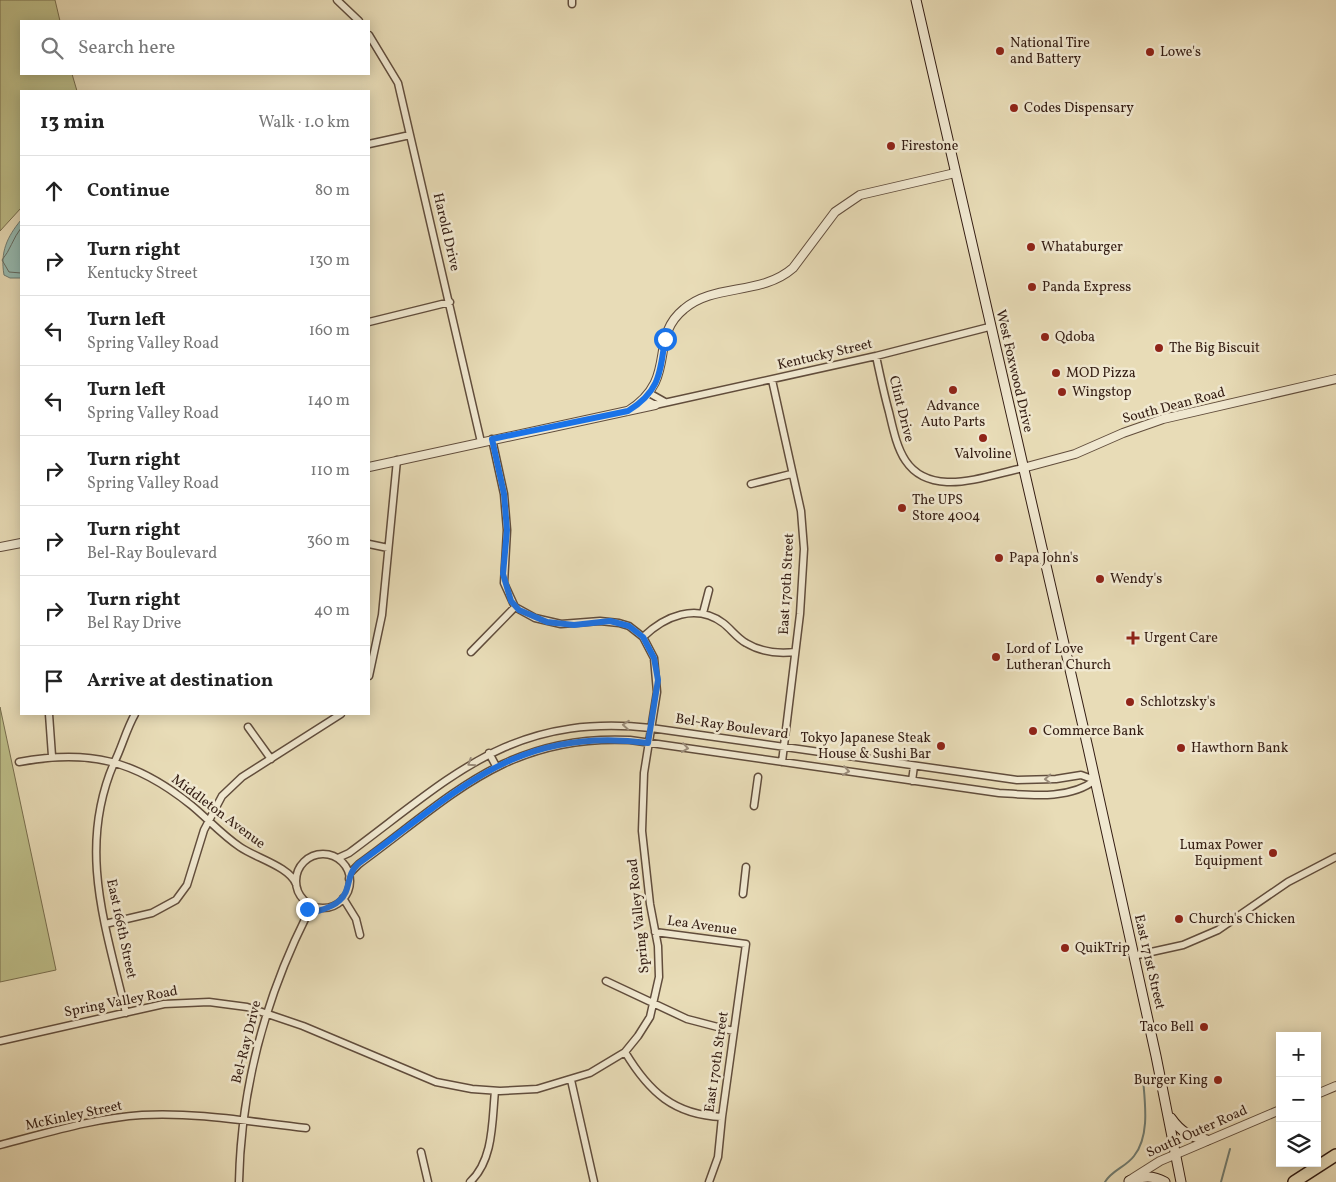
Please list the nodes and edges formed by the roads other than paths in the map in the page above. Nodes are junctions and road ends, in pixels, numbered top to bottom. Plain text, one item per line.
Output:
1 (337, 0) edge
2 (916, 0) edge
3 (358, 20) edge
4 (370, 36) edge
5 (410, 135) junction
6 (370, 144) edge
7 (955, 173) junction
8 (450, 302) junction
9 (370, 322) edge
10 (989, 327) junction
11 (876, 356) junction
12 (1336, 379) edge
13 (772, 380) junction
14 (647, 396) junction
15 (666, 403) junction
16 (655, 405) junction
17 (628, 411) junction
18 (492, 439) junction
19 (482, 442) junction
20 (397, 460) junction
21 (370, 467) edge
22 (1023, 468) junction
23 (791, 474) junction
24 (751, 484) dead end
25 (20, 542) edge
26 (370, 544) edge
27 (0, 547) edge
28 (388, 548) junction
29 (709, 590) dead end
30 (515, 607) junction
31 (703, 613) junction
32 (643, 637) junction
33 (471, 652) dead end
34 (795, 652) junction
35 (370, 671) edge
36 (49, 715) edge
37 (134, 715) edge
38 (339, 715) edge
39 (248, 727) dead end
40 (650, 728) junction
41 (648, 743) junction
42 (785, 748) junction
43 (1088, 748) joint
44 (490, 753) junction
45 (52, 756) junction
46 (271, 759) junction
47 (19, 762) dead end
48 (782, 762) junction
49 (114, 763) junction
50 (496, 766) junction
51 (914, 766) junction
52 (758, 776) dead end
53 (1017, 780) junction
54 (1095, 780) junction
55 (912, 781) junction
56 (1016, 794) junction
57 (754, 806) dead end
58 (208, 820) junction
59 (1336, 857) edge
60 (338, 858) junction
61 (304, 862) junction
62 (746, 867) dead end
63 (286, 870) junction
64 (349, 879) junction
65 (296, 884) junction
66 (743, 894) dead end
67 (343, 898) junction
68 (304, 901) junction
69 (321, 908) junction
70 (307, 915) junction
71 (105, 924) junction
72 (655, 932) junction
73 (360, 935) dead end
74 (746, 944) joint
75 (1134, 956) junction
76 (606, 981) dead end
77 (654, 1005) junction
78 (126, 1013) junction
79 (266, 1013) junction
80 (733, 1031) junction
81 (0, 1040) edge
82 (625, 1052) junction
83 (571, 1080) junction
84 (1336, 1086) edge
85 (495, 1091) junction
86 (1321, 1092) edge
87 (1276, 1112) edge
88 (1168, 1114) junction
89 (722, 1117) junction
90 (243, 1121) junction
91 (306, 1128) dead end
92 (1207, 1140) junction
93 (0, 1144) edge
94 (421, 1152) dead end
95 (1176, 1153) junction
96 (1336, 1155) edge
97 (1129, 1181) edge
98 (239, 1182) edge
99 (428, 1182) edge
100 (470, 1182) edge
101 (594, 1182) edge
102 (709, 1182) edge
103 (1165, 1182) edge
104 (1180, 1182) edge
105 (1294, 1182) edge

1 - 3 street
2 - 7 main road, West Foxwood Drive
4 - 5 street, Harold Drive
5 - 6 street
5 - 8 street, Harold Drive
7 - 10 main road, West Foxwood Drive
7 - 14 street
8 - 9 street
8 - 19 street, Harold Drive
10 - 11 street, Kentucky Street
10 - 22 main road, West Foxwood Drive
11 - 13 street, Kentucky Street
11 - 22 street, Clint Drive
12 - 22 street, South Dean Road
13 - 15 street, Kentucky Street
13 - 23 street, East 170th Street
14 - 15 street
14 - 16 street
14 - 17 street
15 - 16 street, Kentucky Street
16 - 17 street
17 - 18 street
18 - 19 street
18 - 30 street
19 - 20 street
20 - 21 street
20 - 28 street
22 - 43 main road, West Foxwood Drive
23 - 24 street
23 - 34 street, East 170th Street
25 - 27 street
26 - 28 street
28 - 35 street
29 - 31 street
30 - 32 street
30 - 33 street
31 - 32 street
31 - 34 street
32 - 40 street, Spring Valley Road
34 - 42 street, East 170th Street
36 - 45 street
37 - 49 street, East 166th Street
38 - 46 street
39 - 46 street
40 - 41 street, Spring Valley Road
40 - 42 street, Bel-Ray Boulevard
40 -> 44 street, Bel-Ray Boulevard
41 -> 48 street, Bel-Ray Boulevard
41 - 50 street, Bel-Ray Boulevard
41 - 72 street, Spring Valley Road
42 - 48 street, East 170th Street
42 - 51 street, Bel-Ray Boulevard
43 - 54 main road, East 171st Street
44 - 50 street
44 -> 60 street, Bel-Ray Boulevard
45 - 47 street, Middleton Avenue
45 - 49 street, Middleton Avenue
46 - 58 street
48 -> 55 street, Bel-Ray Boulevard
49 - 58 street, Middleton Avenue
49 - 71 street, East 166th Street
50 - 64 street, Bel-Ray Boulevard
51 - 53 street, Bel-Ray Boulevard
51 - 55 street
52 - 57 street
54 -> 53 street, Bel-Ray Boulevard
53 - 56 street
54 - 56 street, Bel-Ray Boulevard
54 - 75 main road, East 171st Street
55 - 56 street, Bel-Ray Boulevard
58 - 63 street, Middleton Avenue
58 - 71 street
59 - 75 street
60 - 61 street
60 - 64 street
61 - 63 street
61 - 65 street
62 - 66 street
63 - 65 street
64 - 67 street, Bel-Ray Boulevard
65 - 68 street
67 - 69 street
67 - 73 street
68 - 69 street
68 - 70 street
69 - 70 street
70 - 79 street, Bel-Ray Drive
71 - 78 street, East 166th Street
72 - 74 street, Lea Avenue
72 - 77 street, Spring Valley Road
74 - 80 street, East 170th Street
75 - 88 main road, East 171st Street
76 - 77 street
77 - 80 street
77 - 82 street, Spring Valley Road
78 - 79 street, Spring Valley Road
78 - 81 street, Spring Valley Road
79 - 85 street, Spring Valley Road
79 - 90 street, Bel-Ray Drive
80 - 89 street, East 170th Street
82 - 83 street, Spring Valley Road
82 - 89 street
83 - 85 street, Spring Valley Road
83 - 101 street
84 - 86 street
85 - 100 street
87 - 92 street, South Outer Road
88 - 92 main road
88 - 95 main road, East 171st Street
89 - 102 street, East 170th Street
90 - 91 street, McKinley Street
90 - 93 street, McKinley Street
90 - 98 street, Bel-Ray Drive
92 - 95 street, South Outer Road
94 - 99 street
95 - 97 street, South Outer Road
95 - 104 main road, East 171st Street
96 - 105 highway
97 - 103 main road

